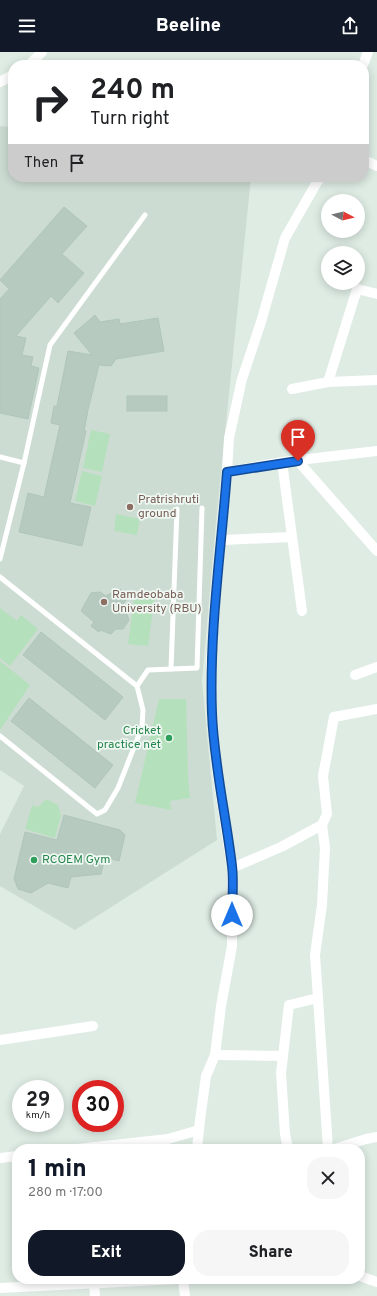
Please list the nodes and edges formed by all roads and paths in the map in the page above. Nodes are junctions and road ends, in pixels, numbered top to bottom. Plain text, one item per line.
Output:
1 (42, 52) edge
2 (34, 60) edge
3 (317, 182) edge
4 (146, 215) dead end
5 (377, 294) edge
6 (377, 380) edge
7 (328, 382) junction
8 (292, 389) dead end
9 (377, 451) edge
10 (0, 457) edge
11 (298, 461) junction
12 (282, 462) junction
13 (24, 463) junction
14 (227, 472) junction
15 (202, 508) dead end
16 (177, 509) dead end
17 (292, 537) junction
18 (222, 540) junction
19 (377, 551) edge
20 (0, 559) edge
21 (0, 577) edge
22 (302, 611) dead end
23 (377, 667) edge
24 (171, 669) junction
25 (355, 675) dead end
26 (137, 686) junction
27 (377, 709) edge
28 (0, 736) edge
29 (322, 825) junction
30 (232, 868) junction
31 (318, 998) junction
32 (93, 1026) dead end
33 (0, 1040) edge
34 (215, 1055) junction
35 (283, 1056) junction
36 (199, 1130) junction
37 (377, 1137) edge
38 (122, 1144) edge
39 (198, 1144) edge
40 (287, 1144) edge
41 (328, 1144) edge
42 (350, 1144) edge
43 (12, 1157) edge
44 (0, 1158) edge
45 (365, 1278) edge
46 (377, 1282) edge
47 (85, 1284) edge
48 (94, 1284) edge
49 (184, 1284) edge
50 (0, 1288) edge
51 (14, 1292) edge
52 (95, 1296) edge
53 (185, 1296) edge

1 - 2 street
3 - 14 street
4 - 13 lane
5 - 7 street
6 - 7 street
7 - 8 street
9 - 11 street
10 - 13 lane
11 - 12 street
11 - 19 street
12 - 14 street
12 - 17 street
13 - 20 lane
14 - 18 street
15 - 24 lane
16 - 24 lane
17 - 18 street
17 - 22 street
18 - 30 street
21 - 26 lane
23 - 25 street
24 - 26 lane
26 - 28 lane
27 - 29 street
29 - 30 street
29 - 31 street
30 - 34 street
31 - 35 street
31 - 41 street
32 - 33 street
34 - 35 street
34 - 36 street
35 - 40 street
36 - 38 street
36 - 39 street
37 - 42 street
43 - 44 street
45 - 46 street
47 - 51 street
48 - 52 street
49 - 53 street
50 - 51 street

